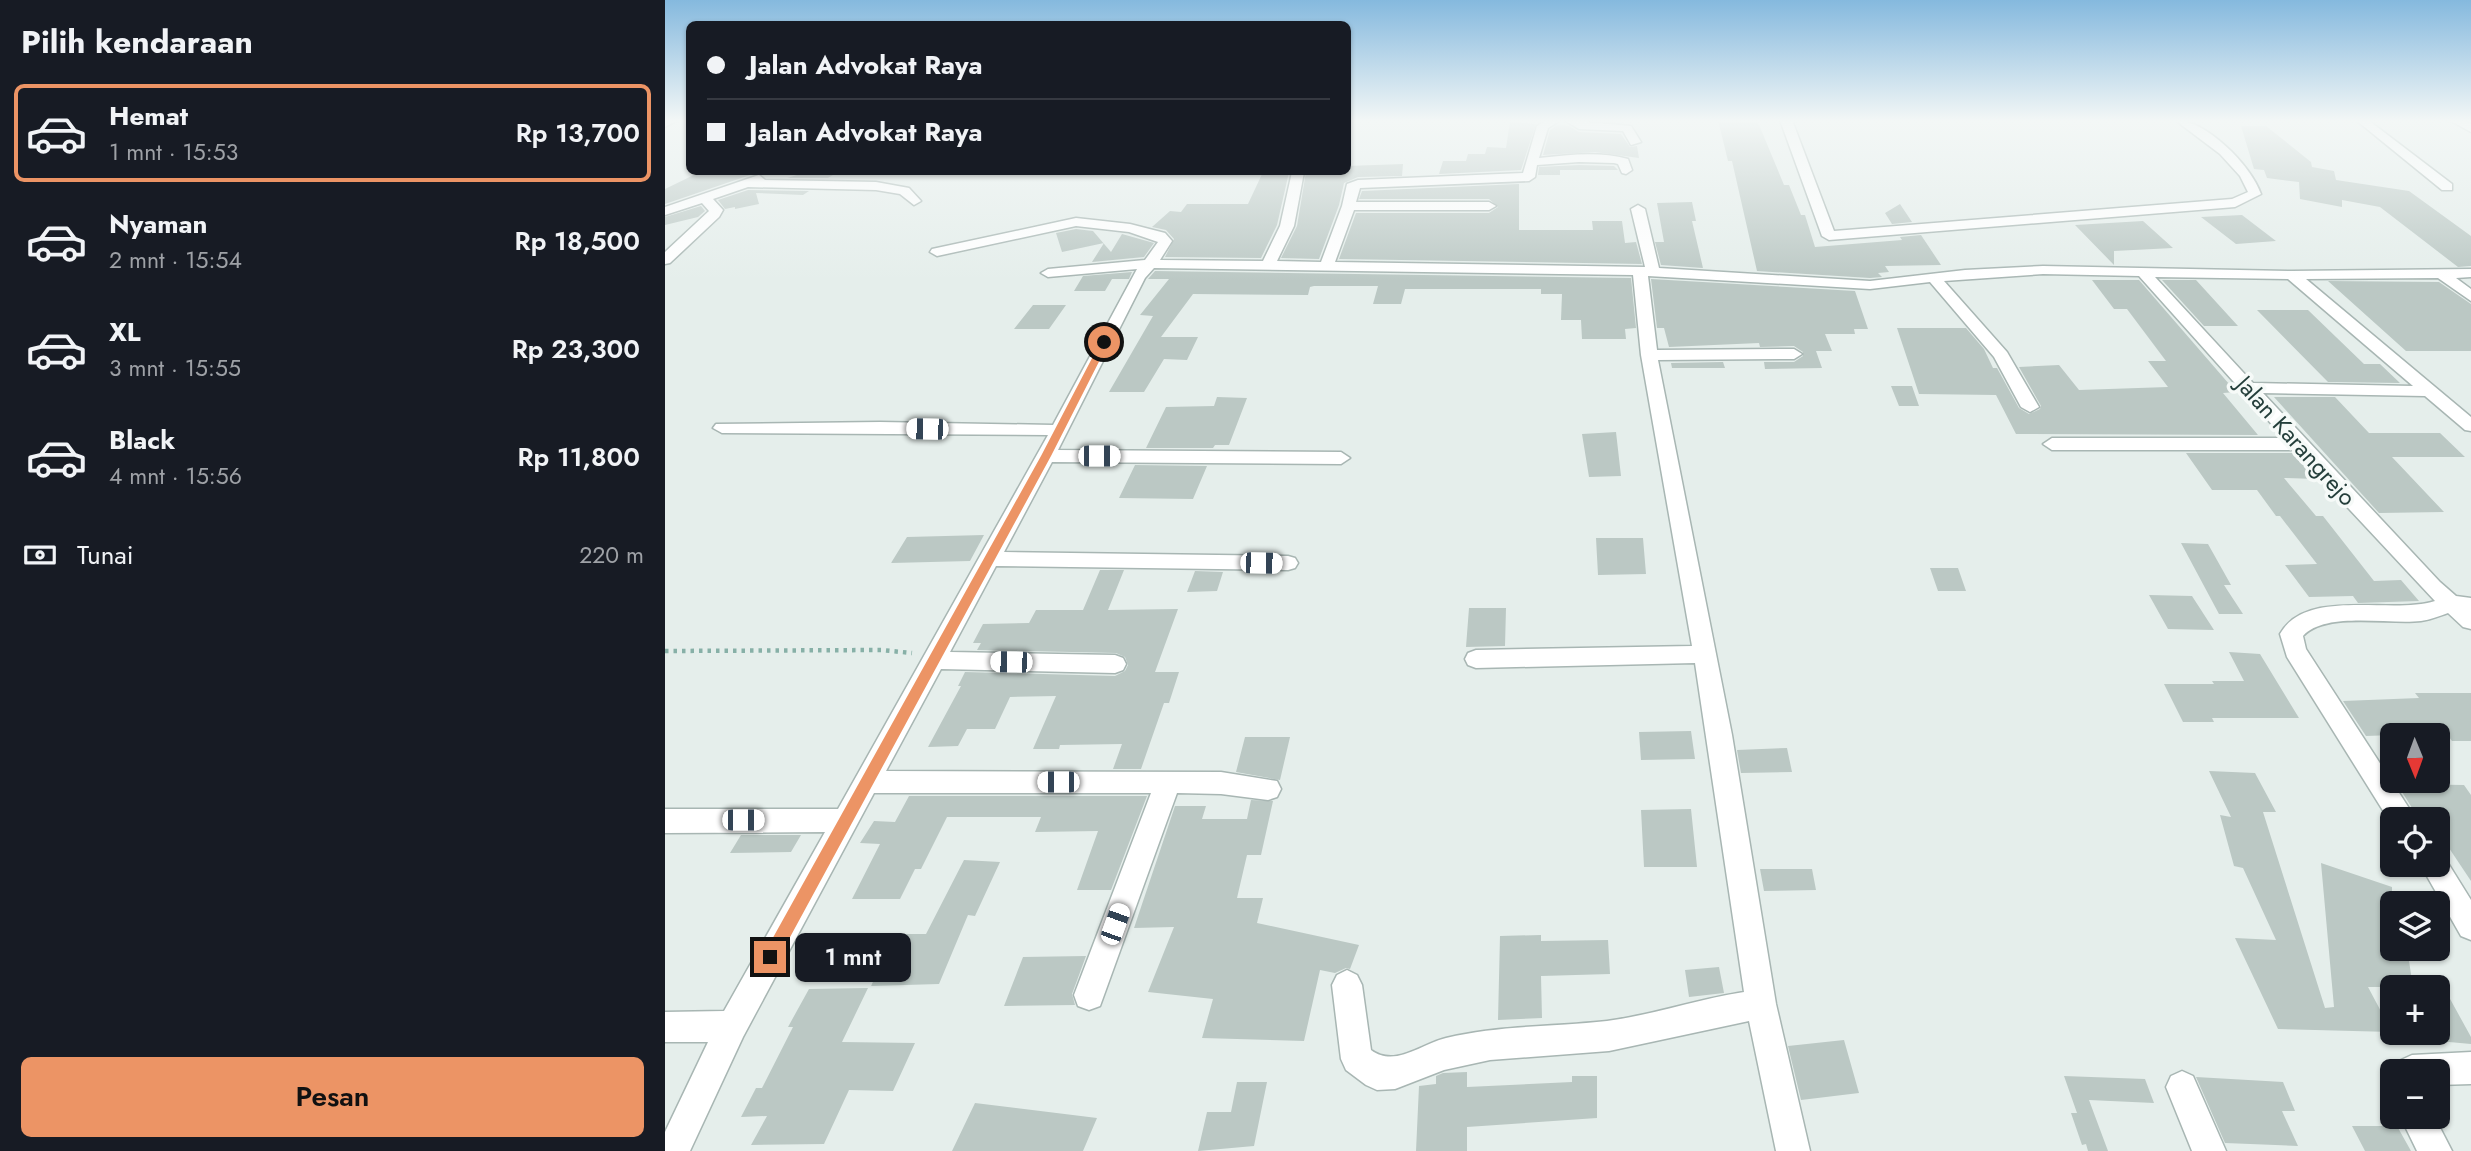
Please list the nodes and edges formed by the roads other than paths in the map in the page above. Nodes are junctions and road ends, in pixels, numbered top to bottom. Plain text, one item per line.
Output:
1 (1529, 174) edge
2 (1806, 174) edge
3 (2243, 174) edge
4 (2430, 174) edge
5 (772, 175) edge
6 (1297, 175) edge
7 (747, 183) junction
8 (2447, 187) dead end
9 (703, 198) junction
10 (915, 201) dead end
11 (1349, 206) junction
12 (1489, 206) dead end
13 (1638, 209) dead end
14 (665, 211) edge
15 (937, 252) dead end
16 (665, 260) edge
17 (1150, 264) junction
18 (1269, 264) junction
19 (1327, 265) junction
20 (1647, 271) junction
21 (2144, 273) junction
22 (2471, 273) edge
23 (1048, 274) dead end
24 (2442, 274) junction
25 (2292, 275) junction
26 (1934, 278) junction
27 (2471, 296) edge
28 (1794, 354) dead end
29 (1649, 355) junction
30 (2249, 388) junction
31 (2429, 391) junction
32 (2030, 407) dead end
33 (2471, 409) edge
34 (2452, 410) junction
35 (2471, 426) edge
36 (722, 428) dead end
37 (1059, 430) junction
38 (2052, 444) dead end
39 (2296, 444) junction
40 (1046, 456) junction
41 (1341, 458) dead end
42 (988, 559) junction
43 (1288, 563) dead end
44 (2462, 603) edge
45 (2471, 621) edge
46 (1706, 654) junction
47 (1476, 659) dead end
48 (933, 660) junction
49 (1115, 664) dead end
50 (866, 782) junction
51 (1168, 782) junction
52 (1268, 789) dead end
53 (2395, 807) edge
54 (846, 820) junction
55 (665, 821) edge
56 (2441, 877) edge
57 (2471, 926) edge
58 (1347, 985) dead end
59 (1089, 995) dead end
60 (1761, 1004) junction
61 (732, 1026) junction
62 (665, 1027) edge
63 (2471, 1068) edge
64 (2450, 1069) edge
65 (2182, 1087) dead end
66 (2423, 1129) edge
67 (673, 1151) edge
68 (1793, 1151) edge
69 (2209, 1151) edge
70 (2435, 1151) edge

1 - 11 street
2 - 3 street
4 - 8 street
5 - 7 street
6 - 18 street
7 - 9 street
7 - 10 street
9 - 14 street
9 - 16 street
11 - 12 street
11 - 19 street
13 - 20 street
15 - 17 street
17 - 18 street
17 - 23 street
17 - 37 street
18 - 19 street
19 - 20 street
20 - 26 street
20 - 29 street
21 - 25 street
21 - 26 street
21 - 30 street, Jalan Karangrejo
22 - 24 street
24 - 25 street
24 - 27 street
25 - 31 street
26 - 32 street
28 - 29 street
29 - 46 street
30 - 31 street
30 - 39 street, Jalan Karangrejo
31 - 34 street
33 - 34 street
34 - 35 street
36 - 37 street
37 - 40 street
38 - 39 street
39 - 44 street, Jalan Karangrejo
40 - 41 street
40 - 42 street
42 - 43 street
42 - 48 street
44 - 45 street, Jalan Karangrejo
44 - 53 street
46 - 47 street
46 - 60 street
48 - 49 street
48 - 50 street
50 - 51 street
50 - 54 street
51 - 52 street
51 - 59 street
54 - 55 street
54 - 61 street
56 - 57 street
58 - 60 street
60 - 68 street
61 - 62 street
61 - 67 street
63 - 64 street
65 - 69 street
66 - 70 street

